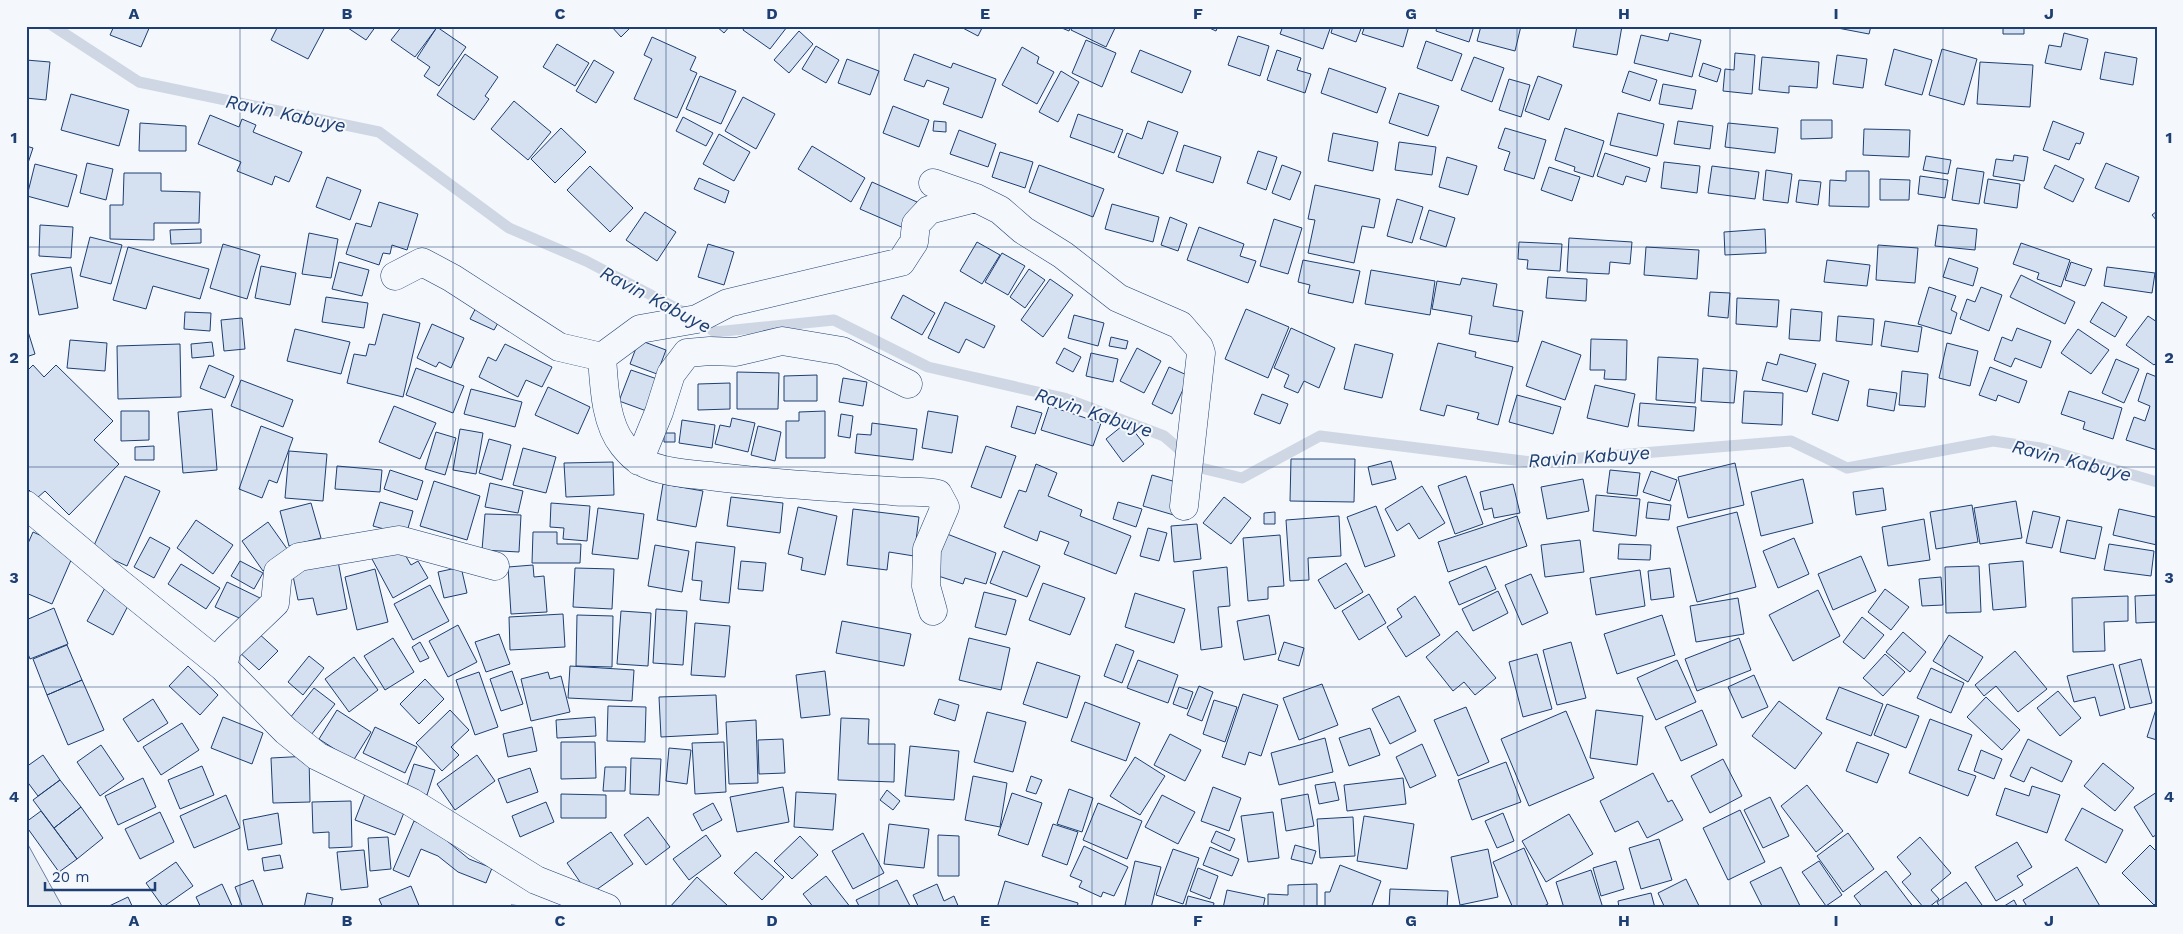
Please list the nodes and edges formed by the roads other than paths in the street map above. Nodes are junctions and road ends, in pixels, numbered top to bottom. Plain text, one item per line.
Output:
1 (933, 183) dead end
2 (976, 198) junction
3 (395, 276) dead end
4 (602, 357) junction
5 (908, 384) dead end
6 (639, 461) junction
7 (26, 504) edge
8 (1184, 506) dead end
9 (495, 566) dead end
10 (933, 610) dead end
11 (223, 667) junction
12 (551, 896) edge
13 (607, 908) edge

1 - 2 street
2 - 4 street
2 - 8 street
3 - 4 street
4 - 6 street
5 - 6 street
6 - 10 street
7 - 11 street
9 - 11 street
11 - 12 street
12 - 13 street

